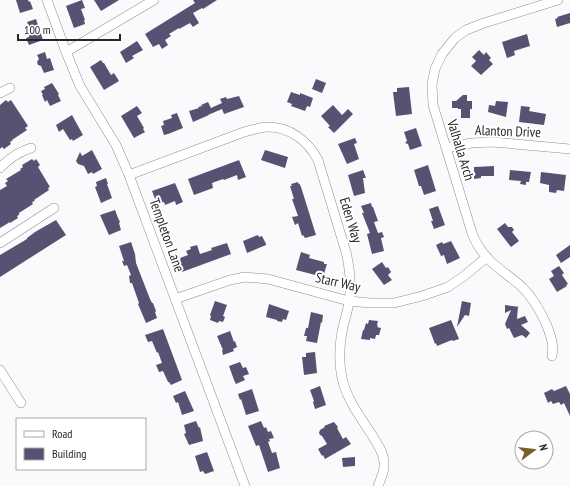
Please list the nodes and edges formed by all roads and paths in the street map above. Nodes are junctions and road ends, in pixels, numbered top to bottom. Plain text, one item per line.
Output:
1 (47, 0) edge
2 (154, 0) edge
3 (558, 0) edge
4 (66, 52) junction
5 (10, 88) dead end
6 (0, 92) edge
7 (31, 148) dead end
8 (446, 148) junction
9 (570, 149) edge
10 (0, 168) edge
11 (129, 174) junction
12 (54, 208) dead end
13 (0, 243) edge
14 (487, 257) junction
15 (175, 299) junction
16 (349, 301) junction
17 (552, 356) dead end
18 (0, 370) edge
19 (21, 403) dead end
20 (245, 486) edge
21 (378, 486) edge

1 - 4 street, Templeton Lane
2 - 4 street
3 - 8 street, Valhalla Arch
4 - 11 street, Templeton Lane
5 - 6 street
7 - 10 street
8 - 9 street, Alanton Drive
8 - 14 street, Valhalla Arch
11 - 15 street, Templeton Lane
11 - 16 street, Eden Way
12 - 13 street
14 - 16 street, Starr Way
14 - 17 street, Valhalla Arch
15 - 16 street, Starr Way
15 - 20 street, Templeton Lane
16 - 21 street, Eden Way
18 - 19 street

